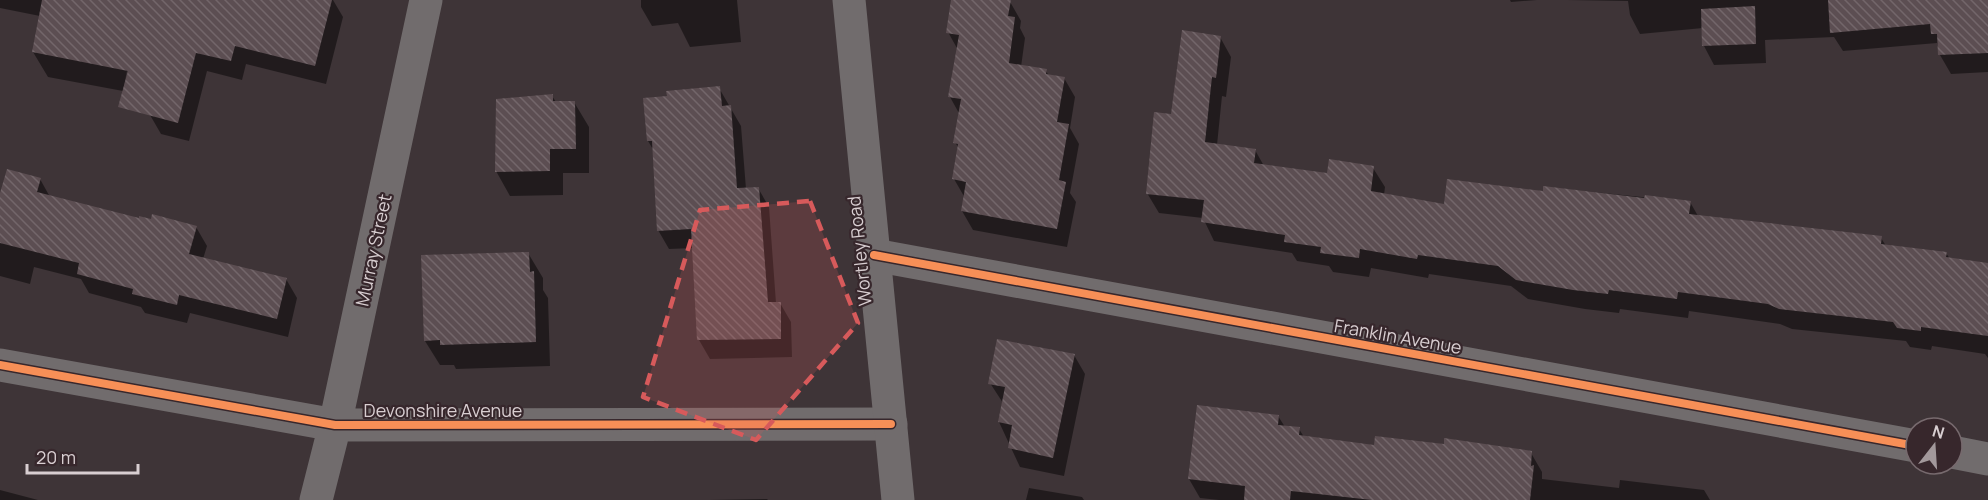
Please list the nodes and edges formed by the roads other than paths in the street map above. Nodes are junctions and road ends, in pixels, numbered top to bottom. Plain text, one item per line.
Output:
1 (426, 0) edge
2 (849, 0) edge
3 (874, 255) junction
4 (0, 365) edge
5 (891, 424) junction
6 (335, 425) junction
7 (1904, 444) edge
8 (1964, 454) edge
9 (1988, 459) edge
10 (316, 500) edge
11 (898, 500) edge

1 - 6 street, Murray Street
2 - 3 street, Wortley Road
3 - 5 street, Wortley Road
3 - 7 street, Franklin Avenue
4 - 6 street, Devonshire Avenue
5 - 6 street, Devonshire Avenue
5 - 11 street, Wortley Road
6 - 10 street, Murray Street
8 - 9 street

